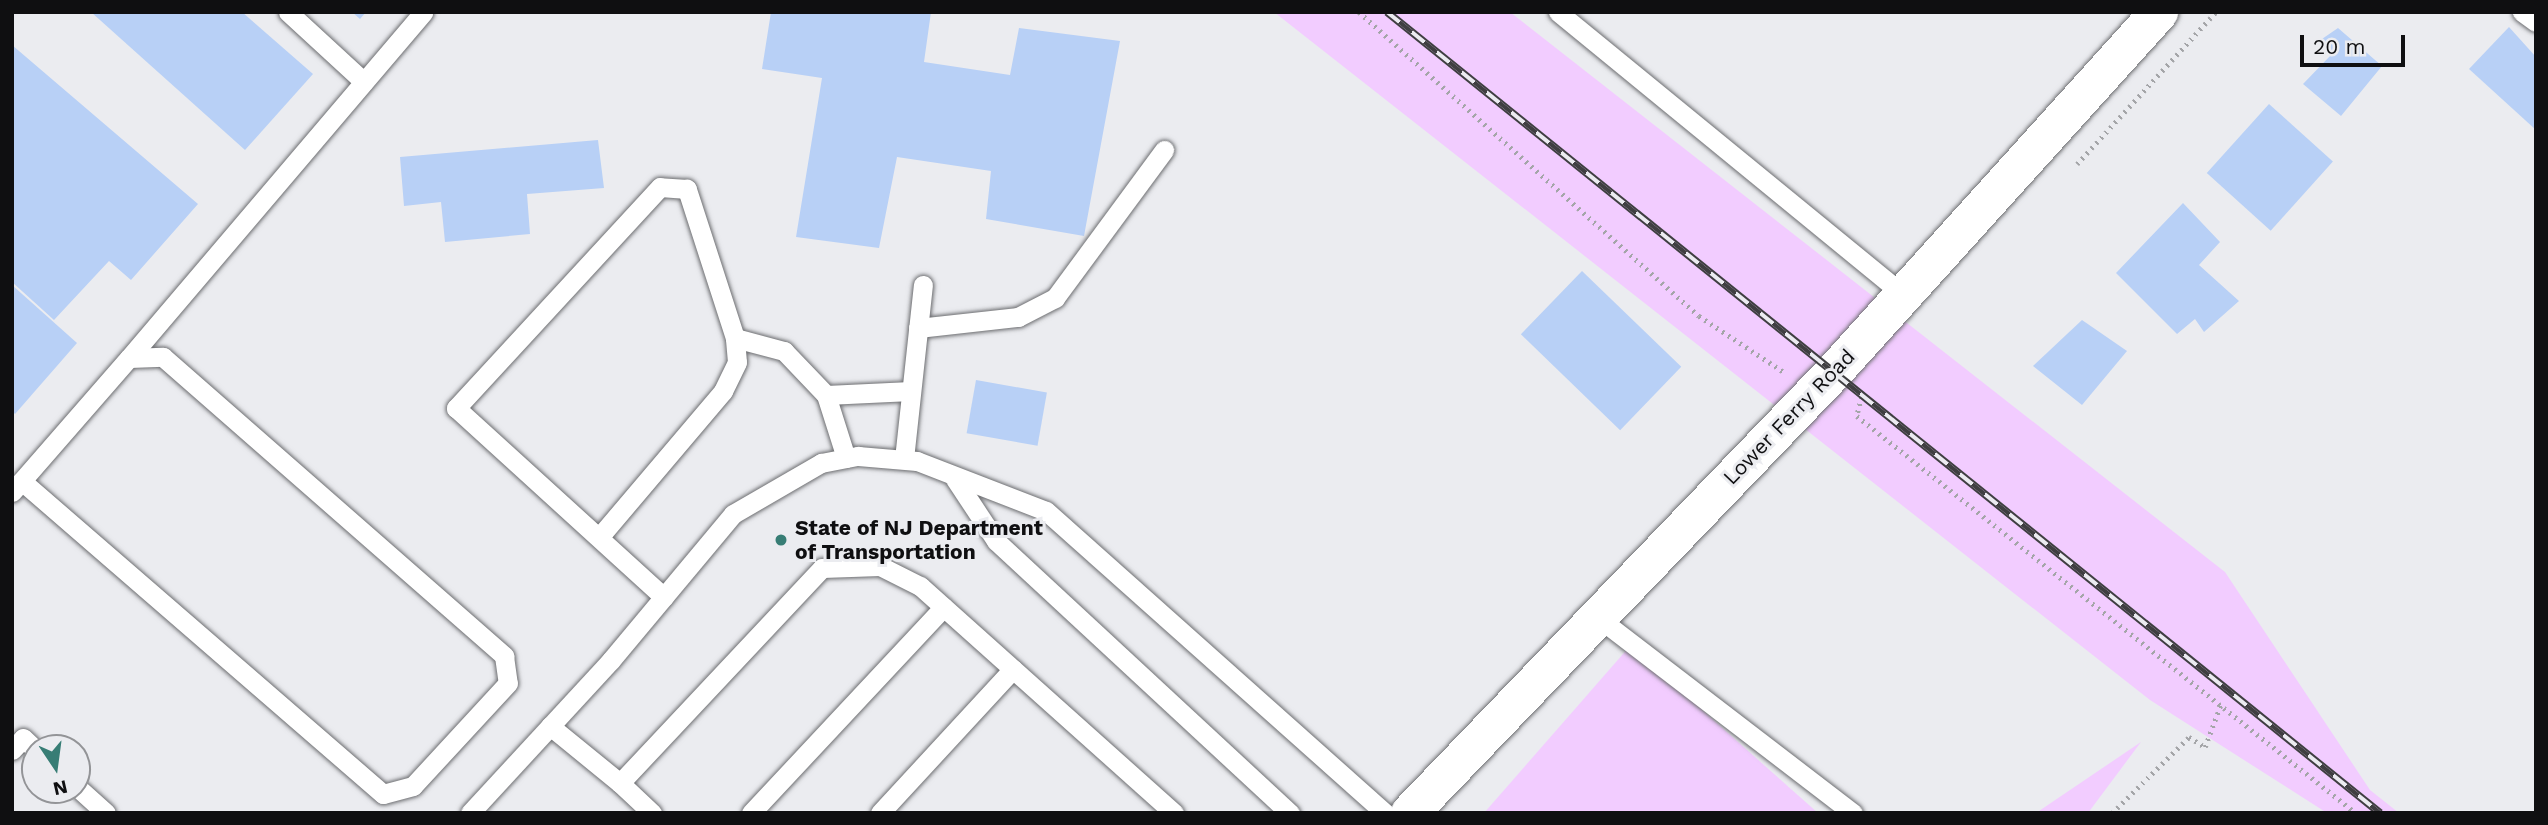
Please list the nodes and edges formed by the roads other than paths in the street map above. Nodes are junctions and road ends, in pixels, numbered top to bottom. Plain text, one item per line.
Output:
1 (288, 12) edge
2 (423, 12) edge
3 (1558, 12) edge
4 (2159, 12) edge
5 (2522, 12) edge
6 (2536, 22) edge
7 (364, 82) junction
8 (1164, 150) dead end
9 (923, 285) dead end
10 (1904, 295) junction
11 (918, 328) junction
12 (735, 338) junction
13 (129, 358) junction
14 (911, 391) junction
15 (826, 395) junction
16 (846, 458) junction
17 (904, 459) junction
18 (955, 479) junction
19 (17, 487) edge
20 (601, 536) junction
21 (664, 597) junction
22 (944, 607) junction
23 (1596, 615) junction
24 (1013, 669) junction
25 (550, 726) junction
26 (620, 783) junction
27 (91, 800) edge
28 (106, 813) edge
29 (471, 813) edge
30 (652, 813) edge
31 (751, 813) edge
32 (880, 813) edge
33 (1174, 813) edge
34 (1290, 813) edge
35 (1385, 813) edge
36 (1410, 813) edge
37 (1853, 813) edge

1 - 7 lane
2 - 7 lane
3 - 10 lane
4 - 10 street, Lower Ferry Road
5 - 6 lane
7 - 13 lane
8 - 11 lane
9 - 11 lane
10 - 23 street, Lower Ferry Road
11 - 14 lane
12 - 15 lane
12 - 20 lane
12 - 20 lane
13 - 19 lane
13 - 19 lane
14 - 15 lane
14 - 17 lane
15 - 16 lane
16 - 17 lane
16 - 21 lane
17 - 18 lane
18 - 34 lane
18 - 35 lane
20 - 21 lane
21 - 25 lane
22 - 24 lane
22 - 26 lane
22 - 31 lane
23 - 36 street, Lower Ferry Road
23 - 37 lane
24 - 32 lane
24 - 33 lane
25 - 26 lane
25 - 29 lane
26 - 30 lane
27 - 28 lane

